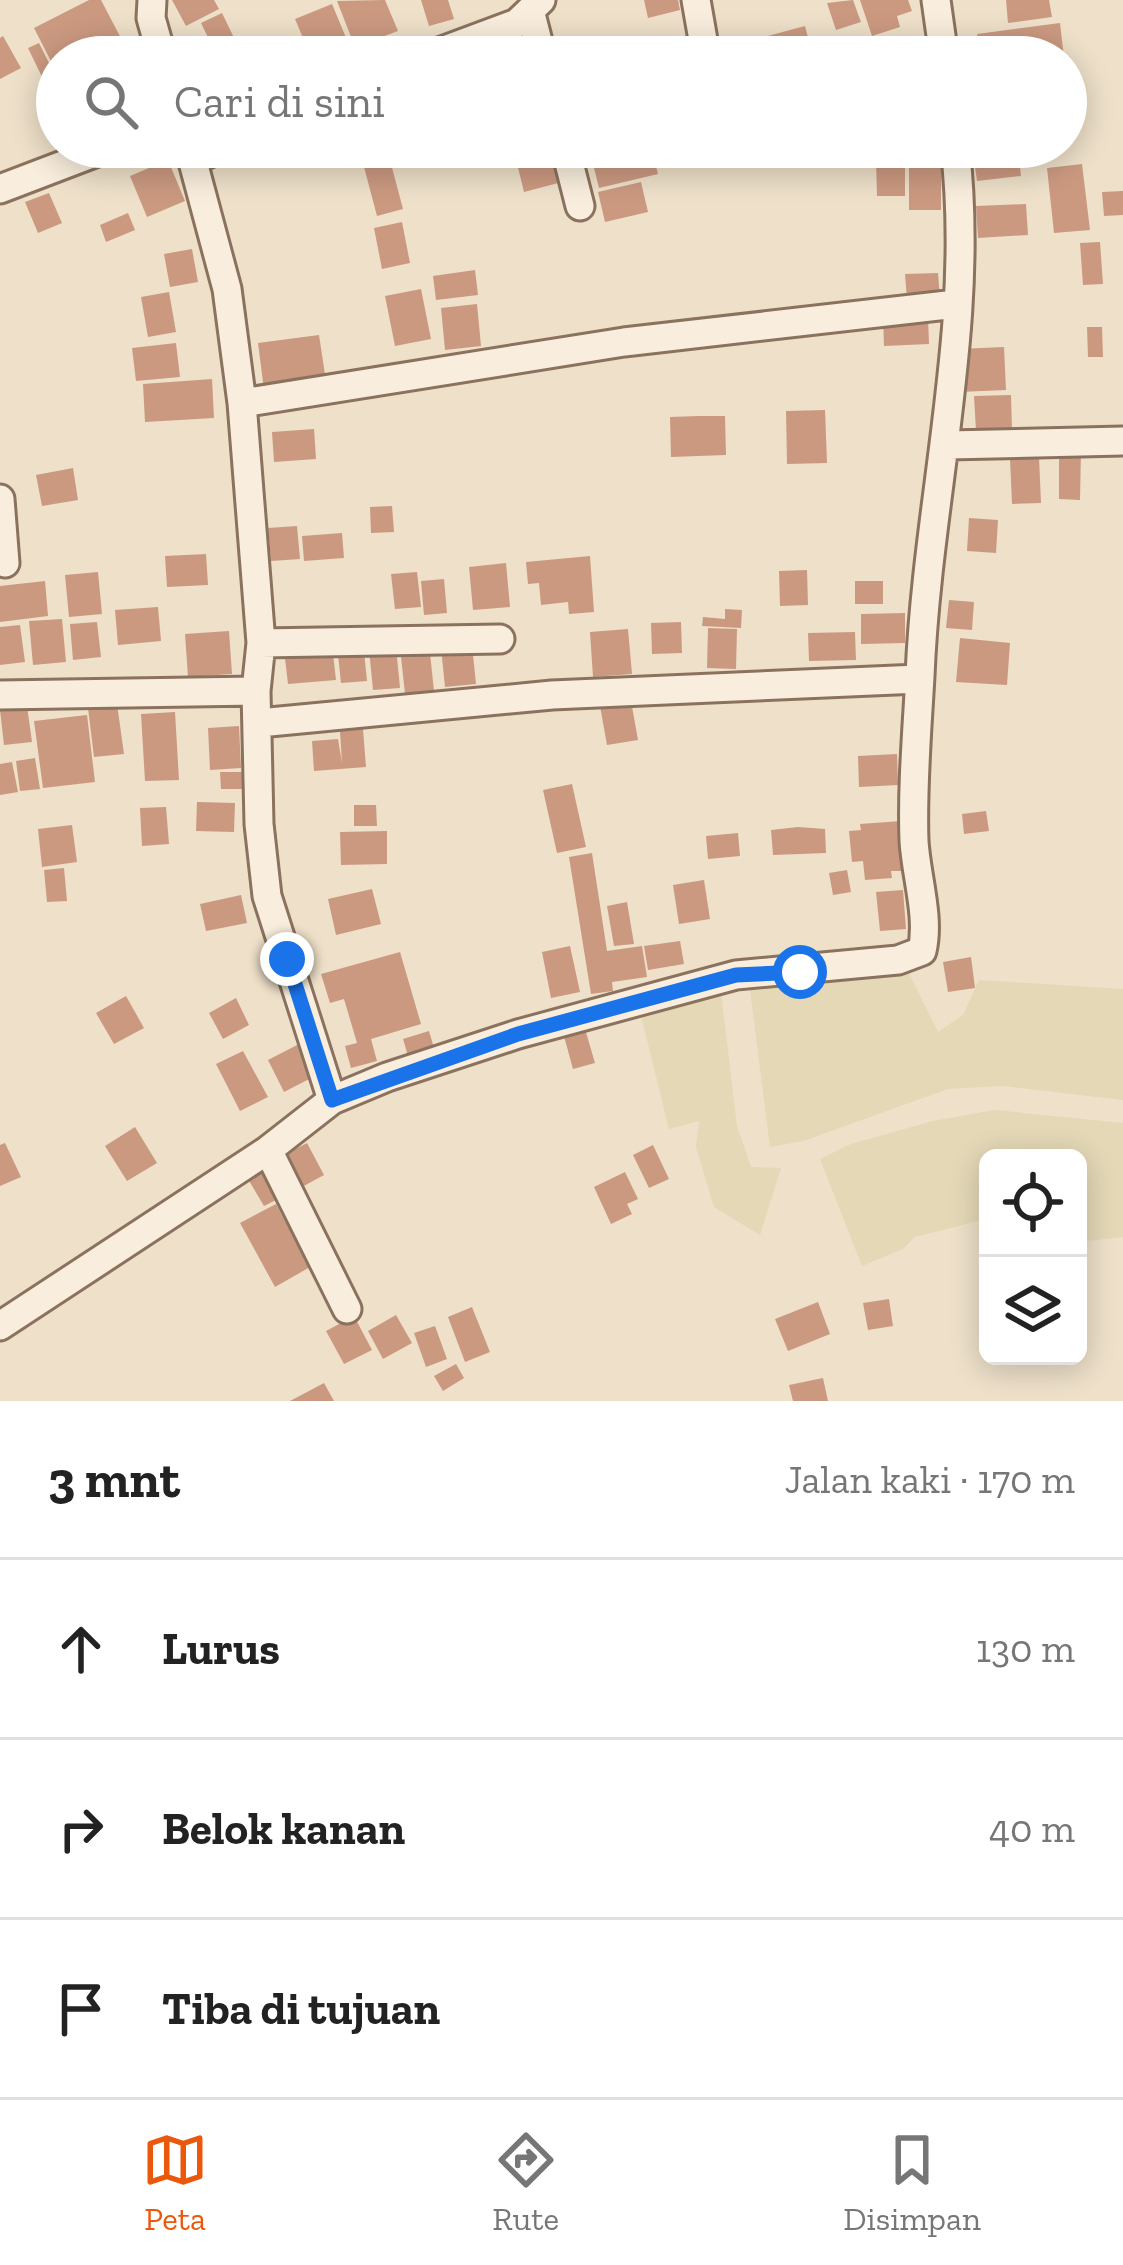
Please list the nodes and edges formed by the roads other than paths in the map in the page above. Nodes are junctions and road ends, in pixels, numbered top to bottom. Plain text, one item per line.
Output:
1 (152, 0) edge
2 (696, 0) edge
3 (944, 2) edge
4 (536, 7) edge
5 (157, 36) edge
6 (472, 36) edge
7 (702, 36) edge
8 (944, 36) edge
9 (55, 168) edge
10 (195, 168) edge
11 (570, 168) edge
12 (958, 168) edge
13 (0, 189) edge
14 (580, 206) dead end
15 (956, 304) junction
16 (242, 403) junction
17 (1123, 441) edge
18 (948, 445) junction
19 (0, 499) edge
20 (5, 563) dead end
21 (500, 639) dead end
22 (261, 643) junction
23 (920, 679) junction
24 (256, 691) junction
25 (0, 695) edge
26 (259, 723) junction
27 (332, 1100) junction
28 (268, 1150) junction
29 (347, 1309) dead end
30 (0, 1326) edge

1 - 5 street
2 - 7 street
3 - 8 street
4 - 6 street
9 - 13 street
10 - 16 street
11 - 14 street
12 - 15 street
15 - 16 street
15 - 18 street
16 - 22 street
17 - 18 street
18 - 23 street
19 - 20 street
21 - 22 street
22 - 24 street
23 - 26 street
23 - 27 street
24 - 25 street
24 - 26 street
26 - 27 street
27 - 28 street
28 - 29 street
28 - 30 street

